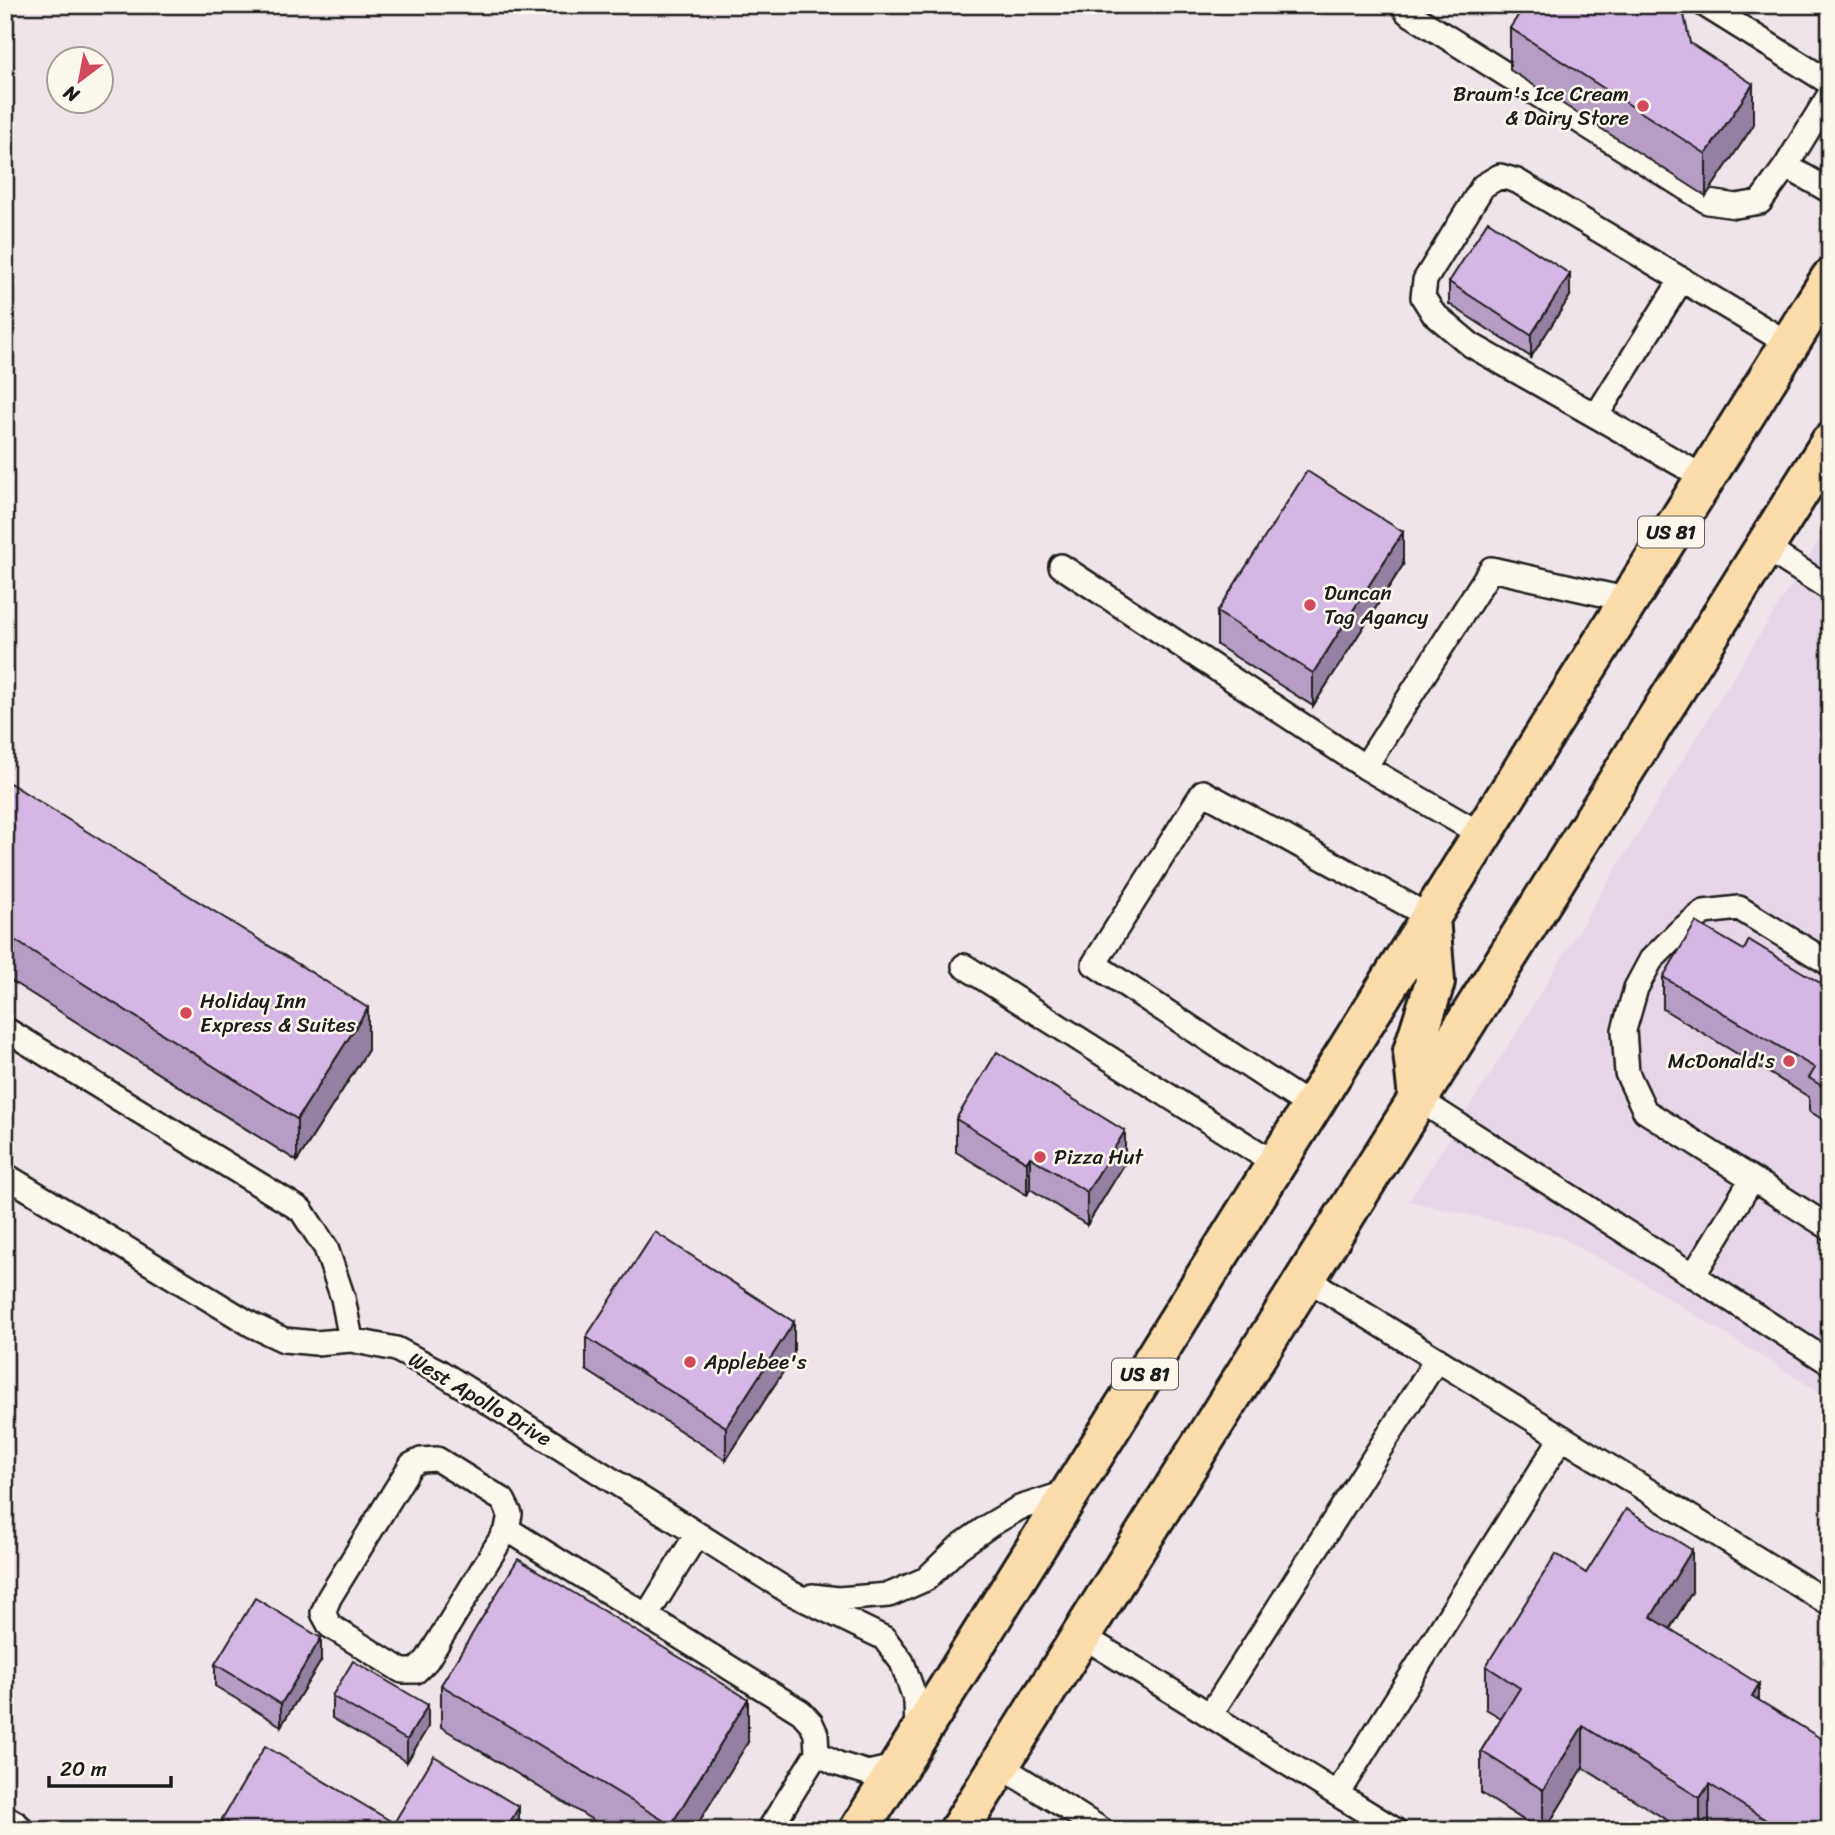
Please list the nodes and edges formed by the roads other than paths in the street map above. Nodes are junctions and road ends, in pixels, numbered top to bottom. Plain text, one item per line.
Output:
1 (1404, 5) edge
2 (1705, 5) edge
3 (1830, 83) edge
4 (1830, 94) edge
5 (1786, 166) junction
6 (1830, 191) edge
7 (1682, 279) junction
8 (1830, 279) edge
9 (1789, 344) junction
10 (1596, 416) junction
11 (1830, 443) edge
12 (1705, 478) junction
13 (1764, 547) junction
14 (1061, 566) dead end
15 (1830, 589) edge
16 (1629, 600) junction
17 (1365, 767) junction
18 (1482, 835) junction
19 (1430, 917) junction
20 (1830, 964) edge
21 (964, 965) dead end
22 (5, 1029) edge
23 (1418, 1099) junction
24 (1311, 1107) junction
25 (1276, 1164) junction
26 (5, 1175) edge
27 (1752, 1179) junction
28 (1830, 1228) edge
29 (1693, 1276) junction
30 (1306, 1278) junction
31 (351, 1340) junction
32 (1437, 1359) junction
33 (1830, 1363) edge
34 (1562, 1437) junction
35 (1072, 1491) junction
36 (507, 1529) junction
37 (697, 1534) junction
38 (791, 1592) junction
39 (1830, 1604) edge
40 (647, 1615) junction
41 (1081, 1635) junction
42 (1210, 1715) junction
43 (908, 1751) junction
44 (817, 1753) junction
45 (999, 1765) junction
46 (1337, 1794) junction
47 (5, 1826) edge
48 (12, 1830) edge
49 (769, 1830) edge
50 (859, 1830) edge
51 (959, 1830) edge
52 (1102, 1830) edge
53 (1395, 1830) edge

1 - 5 lane
2 - 3 lane
4 - 5 lane
5 - 6 lane
7 - 9 lane
7 - 10 lane
7 - 10 lane
8 - 9 main road, US 81
9 - 12 main road, US 81
10 - 12 lane
11 - 13 main road
12 - 16 main road, US 81
13 - 15 lane
13 - 23 main road
14 - 17 lane
16 - 17 lane
16 - 18 main road, US 81
17 - 18 lane
18 - 19 main road, US 81
19 - 23 main road
19 - 24 main road, US 81
19 - 24 lane
20 - 27 lane
21 - 25 lane
22 - 31 lane
23 - 29 lane
23 - 30 main road
24 - 25 main road, US 81
25 - 35 main road, US 81
26 - 31 lane, West Apollo Drive
27 - 28 lane
27 - 29 lane
29 - 33 lane
30 - 32 lane
30 - 41 main road
31 - 37 lane, West Apollo Drive
32 - 34 lane
32 - 42 lane
34 - 39 lane
34 - 46 lane
35 - 38 lane, West Apollo Drive
35 - 43 main road, US 81
36 - 36 lane
36 - 40 lane
37 - 38 lane, West Apollo Drive
37 - 40 lane
38 - 43 lane, West Apollo Drive
40 - 44 lane
41 - 42 lane
41 - 45 main road
42 - 46 lane
43 - 44 lane
43 - 50 main road, US 81
44 - 49 lane
45 - 51 main road
45 - 52 lane
46 - 53 lane
47 - 48 street

